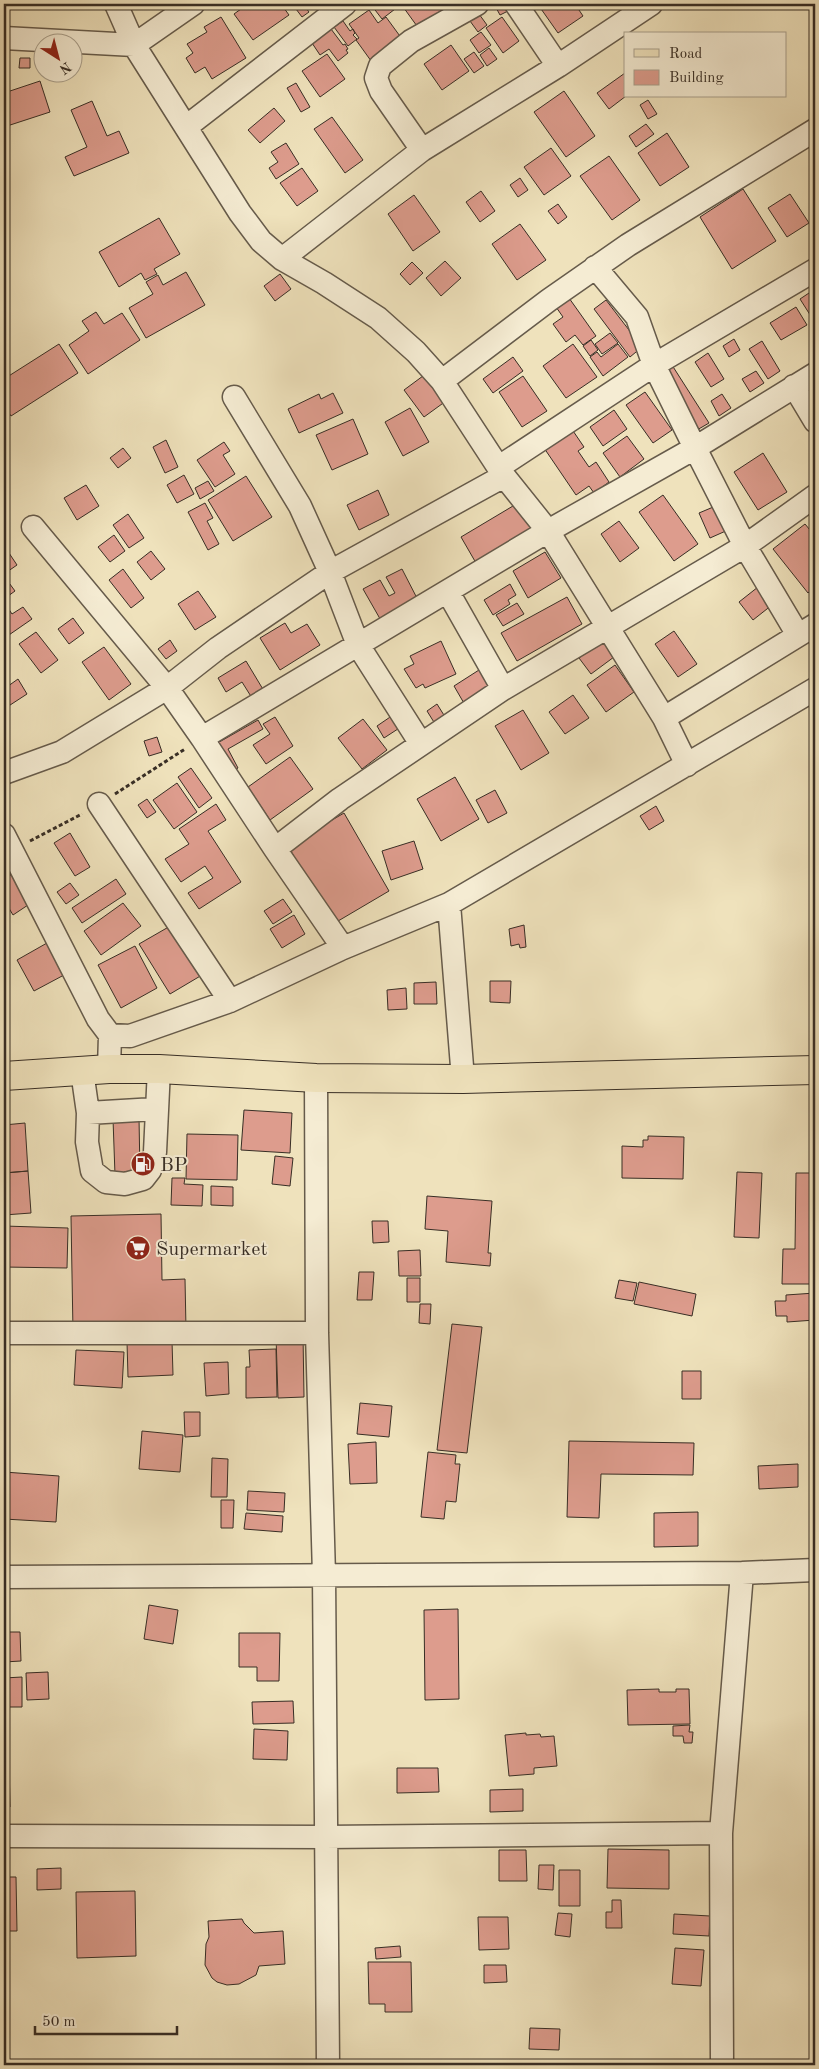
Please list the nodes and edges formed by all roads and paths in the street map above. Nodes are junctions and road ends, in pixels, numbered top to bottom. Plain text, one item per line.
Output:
1 (116, 4) edge
2 (193, 4) edge
3 (345, 4) edge
4 (476, 4) edge
5 (516, 4) edge
6 (651, 4) edge
7 (4, 38) edge
8 (134, 45) junction
9 (558, 66) junction
10 (186, 127) junction
11 (815, 130) edge
12 (422, 150) junction
13 (282, 259) junction
14 (596, 267) junction
15 (815, 270) edge
16 (654, 365) junction
17 (815, 374) edge
18 (442, 381) junction
19 (794, 386) junction
20 (234, 397) dead end
21 (815, 421) edge
22 (695, 448) junction
23 (501, 471) junction
24 (815, 496) edge
25 (33, 526) dead end
26 (548, 531) junction
27 (745, 546) junction
28 (330, 572) junction
29 (448, 592) junction
30 (608, 629) junction
31 (806, 630) edge
32 (358, 645) junction
33 (166, 688) junction
34 (503, 689) junction
35 (815, 689) edge
36 (664, 718) junction
37 (202, 738) junction
38 (421, 744) junction
39 (687, 765) junction
40 (4, 772) edge
41 (100, 804) dead end
42 (6, 847) edge
43 (275, 849) junction
44 (449, 904) junction
45 (344, 948) junction
46 (230, 1001) junction
47 (110, 1035) junction
48 (109, 1069) junction
49 (159, 1069) junction
50 (815, 1070) edge
51 (82, 1071) junction
52 (4, 1076) edge
53 (316, 1078) junction
54 (463, 1079) junction
55 (155, 1109) junction
56 (88, 1113) junction
57 (4, 1333) edge
58 (317, 1333) junction
59 (815, 1570) edge
60 (742, 1573) junction
61 (324, 1575) junction
62 (4, 1577) edge
63 (721, 1833) junction
64 (4, 1836) edge
65 (325, 1837) junction
66 (328, 2065) edge
67 (722, 2065) edge

1 - 8 street
2 - 8 street
3 - 10 street
4 - 12 street
5 - 9 street
6 - 9 street
7 - 8 street
8 - 10 street
9 - 12 street
10 - 13 street
11 - 14 street
12 - 13 street
13 - 18 street
14 - 16 street
14 - 18 street
15 - 16 street
16 - 22 street
16 - 23 street
17 - 19 street
18 - 23 street
19 - 21 street
19 - 22 street
20 - 28 street
22 - 26 street
22 - 27 street
23 - 26 street
23 - 28 street
24 - 27 street
25 - 33 street
26 - 29 street
26 - 30 street
27 - 30 street
27 - 31 street
28 - 32 street
28 - 33 street
29 - 32 street
29 - 34 street
30 - 34 street
30 - 36 street
31 - 36 street
32 - 37 street
32 - 38 street
33 - 37 street
33 - 40 street
34 - 38 street
35 - 39 street
36 - 39 street
37 - 43 street
38 - 43 street
39 - 44 street
41 - 46 street
42 - 47 street
43 - 45 street
44 - 45 street
44 - 54 street
45 - 46 street
46 - 47 street
47 - 48 street
48 - 49 main road
48 - 51 main road
49 - 53 main road
49 - 55 street
50 - 54 main road
51 - 52 main road
51 - 56 street
53 - 54 main road
53 - 58 street
55 - 56 street
55 - 56 street
57 - 58 street
58 - 61 street
59 - 60 street
60 - 61 street
60 - 63 street
61 - 62 street
61 - 65 street
63 - 65 street
63 - 67 street
64 - 65 street
65 - 66 street

